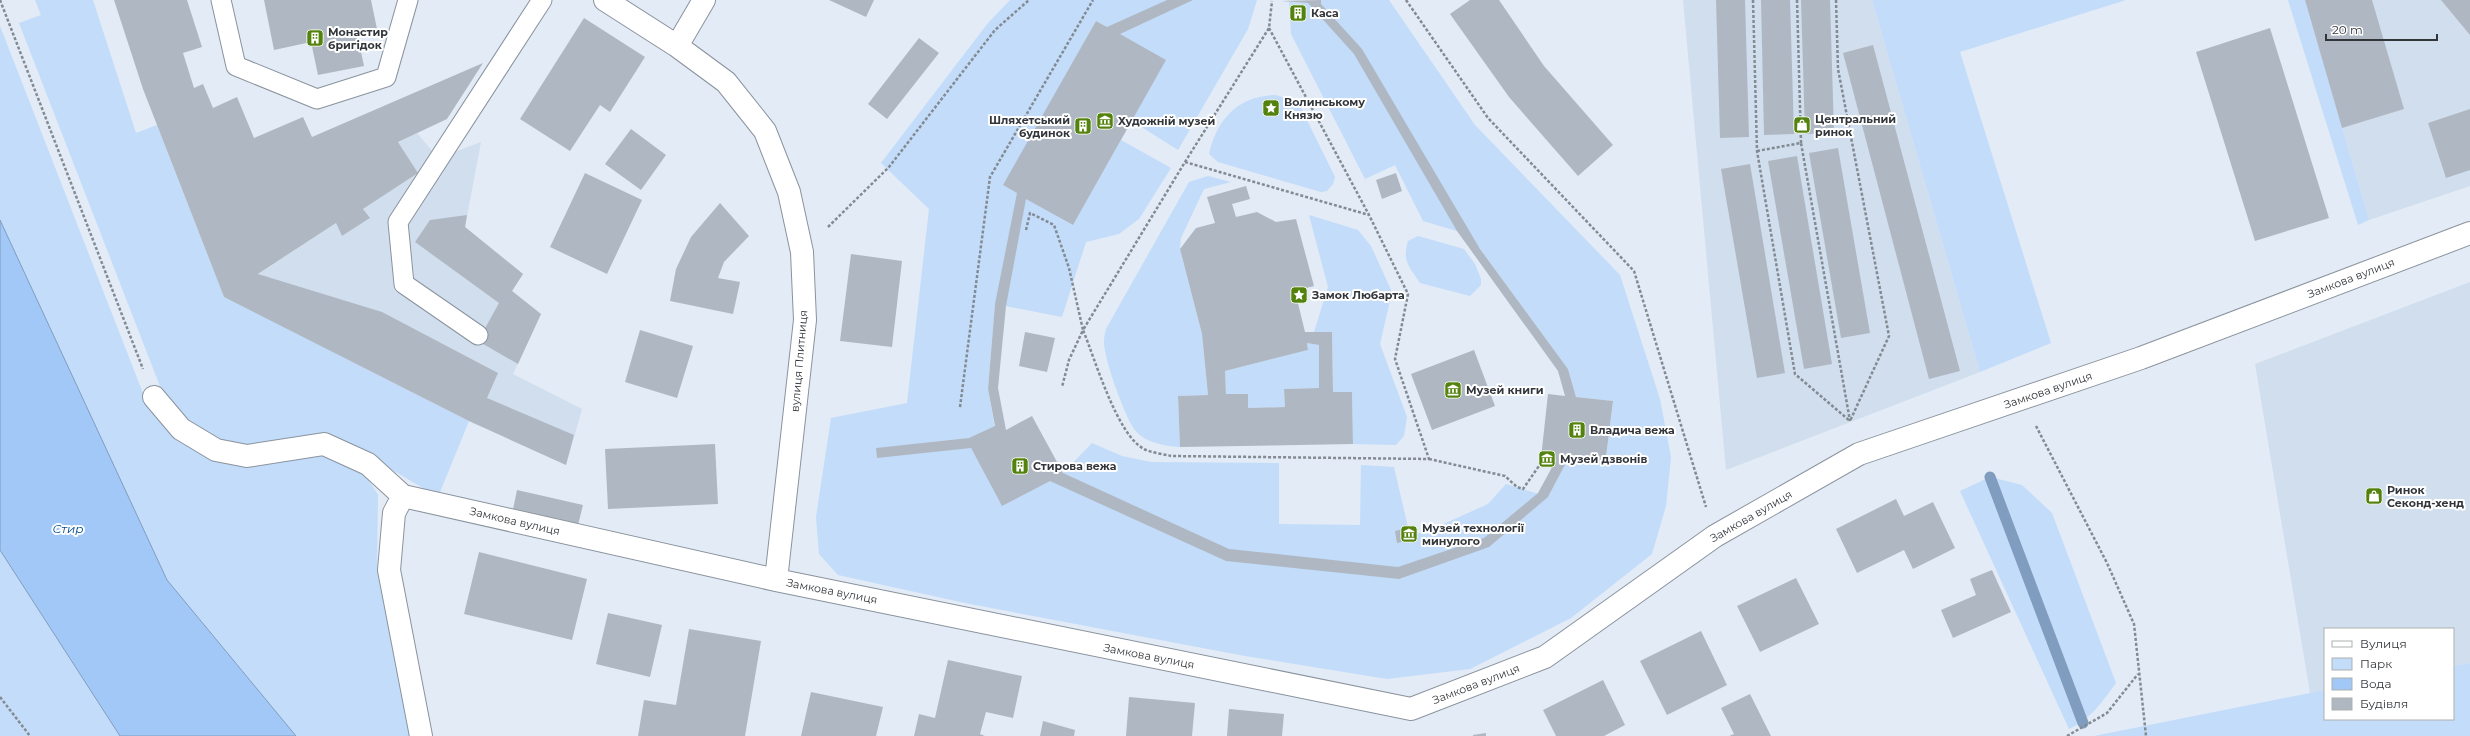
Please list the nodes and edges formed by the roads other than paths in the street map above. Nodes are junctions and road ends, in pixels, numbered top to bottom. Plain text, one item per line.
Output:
1 (221, 0) edge
2 (408, 0) edge
3 (542, 0) edge
4 (605, 0) edge
5 (704, 0) edge
6 (677, 46) junction
7 (2470, 233) edge
8 (478, 336) dead end
9 (154, 397) road end
10 (403, 496) junction
11 (776, 580) junction
12 (421, 736) edge

1 - 2 lane
3 - 8 lane
4 - 6 street, вулиця Плитниця
5 - 6 street
6 - 11 street, вулиця Плитниця
7 - 11 street, Замкова вулиця
9 - 10 street, Замкова вулиця
10 - 11 street, Замкова вулиця
10 - 12 street

